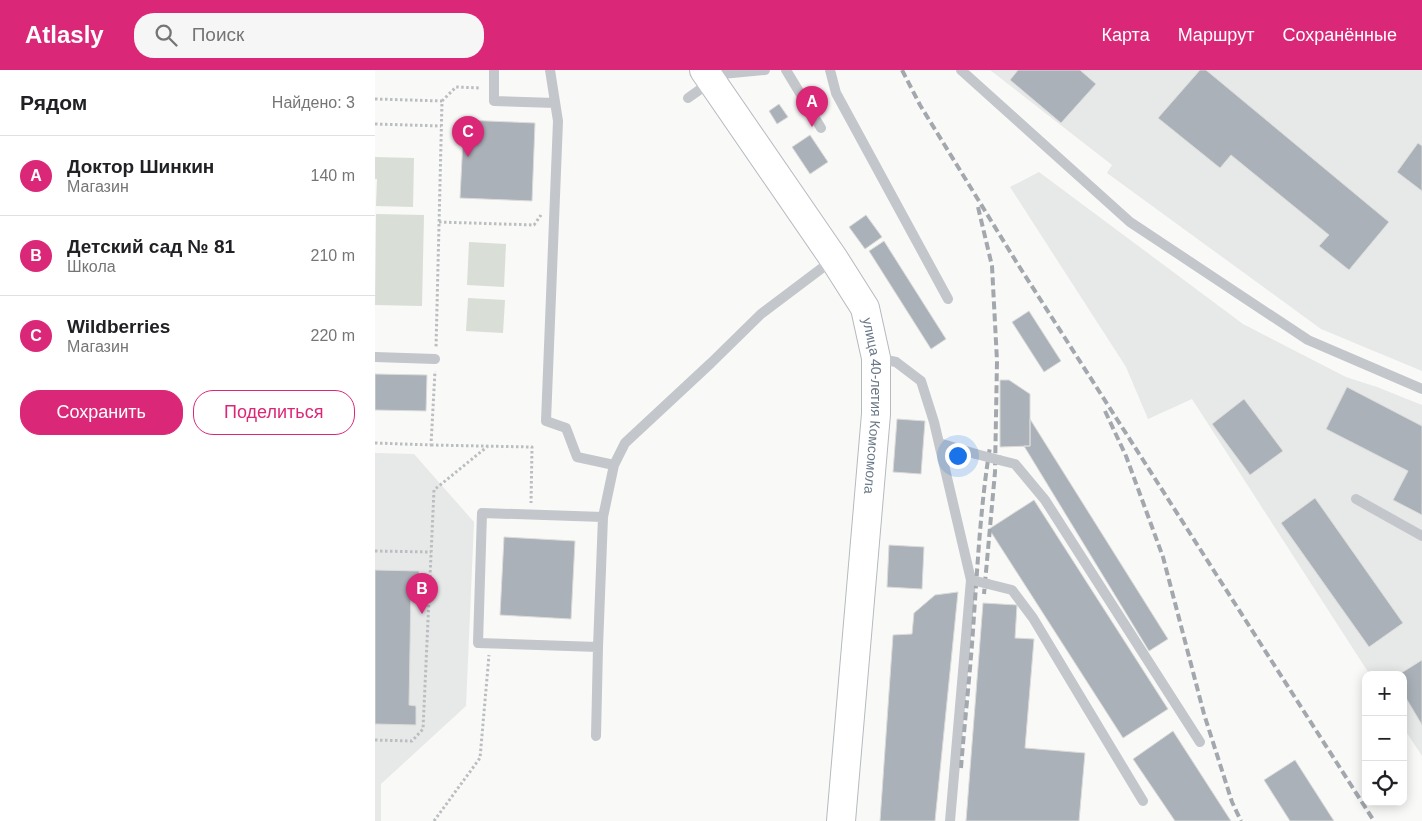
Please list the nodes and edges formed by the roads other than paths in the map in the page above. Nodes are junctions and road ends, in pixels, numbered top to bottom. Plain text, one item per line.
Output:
1 (495, 70) edge
2 (550, 70) edge
3 (765, 70) edge
4 (786, 70) edge
5 (830, 70) edge
6 (961, 70) edge
7 (708, 75) edge
8 (687, 98) dead end
9 (555, 103) junction
10 (821, 128) dead end
11 (834, 259) junction
12 (948, 299) dead end
13 (375, 358) edge
14 (876, 358) junction
15 (435, 359) road end
16 (1422, 389) edge
17 (939, 443) junction
18 (614, 465) junction
19 (1356, 499) dead end
20 (603, 518) junction
21 (1422, 536) edge
22 (971, 580) junction
23 (598, 647) junction
24 (596, 736) dead end
25 (1199, 742) dead end
26 (1143, 801) dead end
27 (841, 821) edge
28 (950, 821) edge

1 - 9 lane
2 - 9 lane
3 - 7 lane
4 - 10 lane
5 - 12 lane
6 - 16 lane
7 - 8 lane
7 - 11 main road, улица 40-летия Комсомола
9 - 18 lane
11 - 14 main road, улица 40-летия Комсомола
11 - 18 lane
13 - 15 lane
14 - 17 lane
14 - 27 main road, улица 40-летия Комсомола
17 - 22 lane
17 - 25 lane, bridge
18 - 20 lane
19 - 21 lane
20 - 23 lane
20 - 23 lane
22 - 26 lane, bridge
22 - 28 lane
23 - 24 lane

